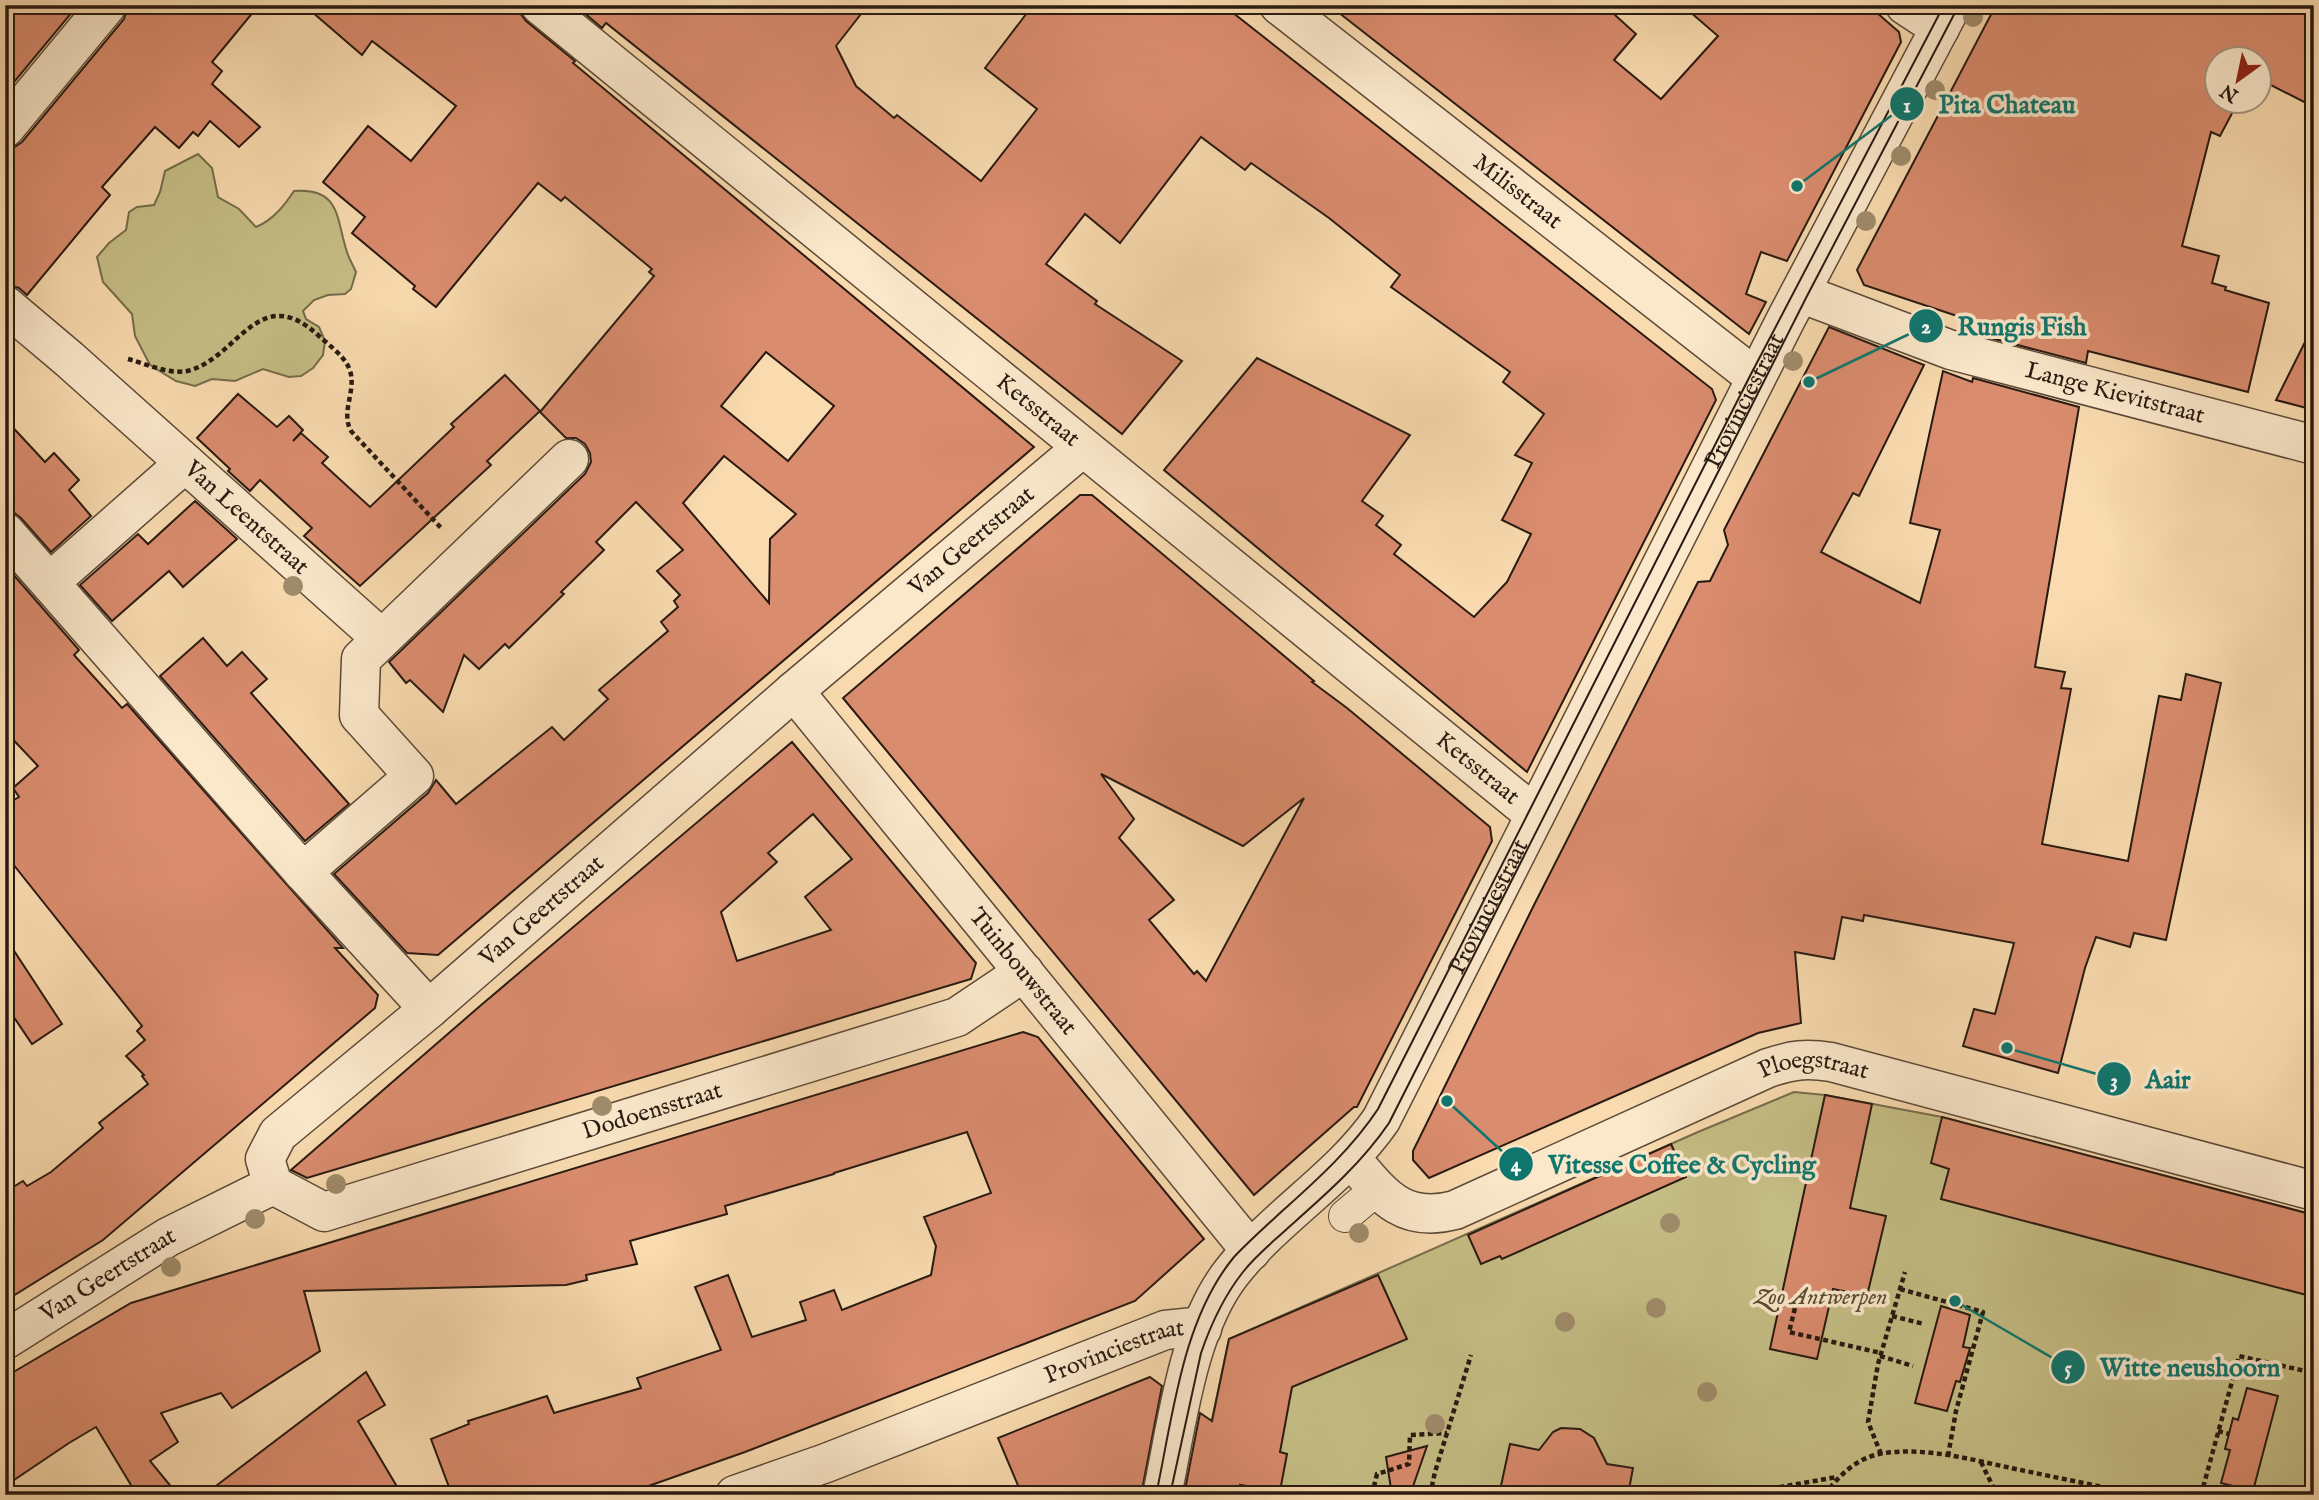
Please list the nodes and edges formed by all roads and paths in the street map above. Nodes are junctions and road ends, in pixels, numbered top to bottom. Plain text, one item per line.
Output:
1 (107, 5) edge
2 (540, 5) edge
3 (1279, 5) edge
4 (1905, 5) edge
5 (1946, 17) edge
6 (5, 128) edge
7 (1800, 293) junction
8 (5, 305) edge
9 (125, 358) dead end
10 (1756, 378) junction
11 (2314, 445) edge
12 (1082, 448) junction
13 (569, 459) dead end
14 (185, 463) junction
15 (5, 532) edge
16 (468, 556) junction
17 (50, 582) junction
18 (381, 638) junction
19 (794, 691) junction
20 (1535, 816) junction
21 (303, 872) junction
22 (1024, 972) junction
23 (429, 1009) junction
24 (1351, 1158) junction
25 (273, 1185) junction
26 (2314, 1191) edge
27 (1251, 1251) junction
28 (1905, 1272) dead end
29 (1900, 1289) junction
30 (1797, 1300) dead end
31 (1892, 1315) junction
32 (1924, 1324) dead end
33 (1202, 1329) junction
34 (5, 1340) edge
35 (1471, 1354) dead end
36 (1880, 1355) junction
37 (1913, 1366) dead end
38 (2314, 1373) edge
39 (2218, 1431) junction
40 (1447, 1433) junction
41 (2229, 1434) dead end
42 (1881, 1454) junction
43 (1948, 1456) junction
44 (2314, 1456) edge
45 (1981, 1462) junction
46 (1838, 1476) junction
47 (1737, 1488) dead end
48 (735, 1495) edge
49 (1162, 1495) edge
50 (1371, 1495) edge
51 (1430, 1495) edge
52 (1825, 1495) edge
53 (1997, 1495) edge
54 (2141, 1495) edge
55 (2201, 1495) edge
56 (2311, 1495) edge

1 - 6 street
2 - 12 street, Ketsstraat
3 - 10 street, Milisstraat
4 - 5 street
5 - 7 street, Provinciestraat
7 - 10 street, Provinciestraat
7 - 11 street, Lange Kievitstraat
8 - 14 street
9 - 16 path
10 - 20 street, Provinciestraat
12 - 19 street, Van Geertstraat
12 - 20 street, Ketsstraat
13 - 16 street
14 - 17 street, Van Leentstraat
14 - 18 street, Van Leentstraat
15 - 17 street
16 - 18 street
17 - 21 street
18 - 21 street
19 - 22 street, Tuinbouwstraat
19 - 23 street, Van Geertstraat
20 - 24 street, Provinciestraat
21 - 23 street
22 - 25 street, Dodoensstraat
22 - 27 street, Tuinbouwstraat
23 - 25 street, Van Geertstraat
24 - 26 street, Ploegstraat
24 - 27 street, Provinciestraat
25 - 34 street, Van Geertstraat
27 - 33 street, Provinciestraat
28 - 29 path
29 - 31 path
29 - 43 path
30 - 36 path
31 - 32 path
31 - 36 path
33 - 48 street, Provinciestraat
33 - 49 street
35 - 40 path
36 - 37 path
36 - 42 path
38 - 39 path
39 - 41 path
39 - 55 path
40 - 50 path
40 - 51 path
42 - 43 path
42 - 46 path
43 - 45 path
44 - 56 path
45 - 53 path
45 - 54 path
46 - 47 path
46 - 52 path

